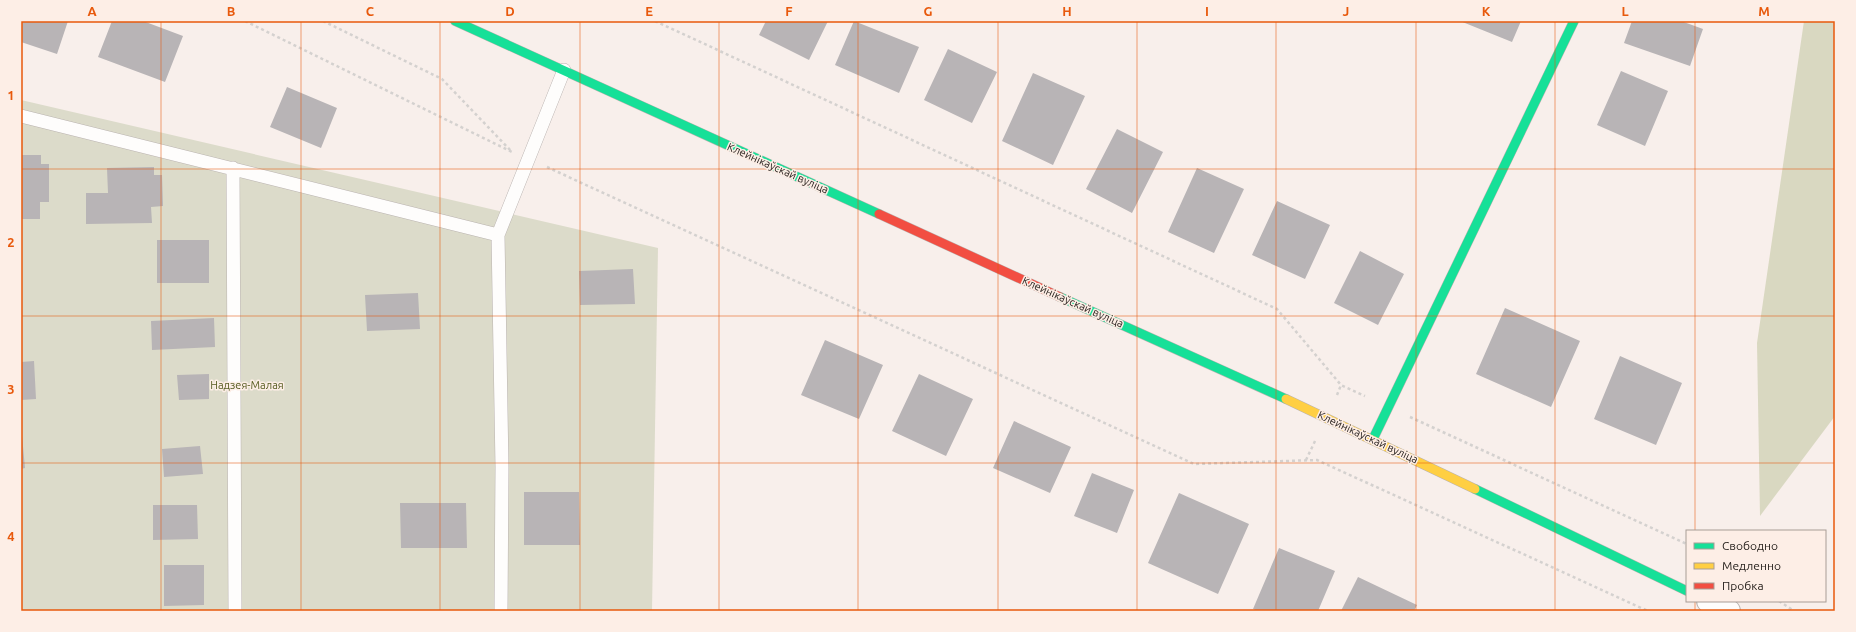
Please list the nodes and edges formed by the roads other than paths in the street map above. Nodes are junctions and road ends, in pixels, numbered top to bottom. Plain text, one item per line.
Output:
1 (455, 21) edge
2 (1574, 21) edge
3 (564, 70) junction
4 (21, 116) edge
5 (233, 168) junction
6 (498, 235) junction
7 (1373, 439) junction
8 (1686, 591) edge
9 (1710, 602) edge
10 (235, 611) edge
11 (501, 611) edge
12 (1729, 611) edge

1 - 3 street, Клейнікаўскай вуліца
2 - 7 street
3 - 6 lane
3 - 7 street, Клейнікаўскай вуліца
4 - 5 lane
5 - 6 lane
5 - 10 lane
6 - 11 lane
7 - 8 street, Клейнікаўскай вуліца
9 - 12 street

